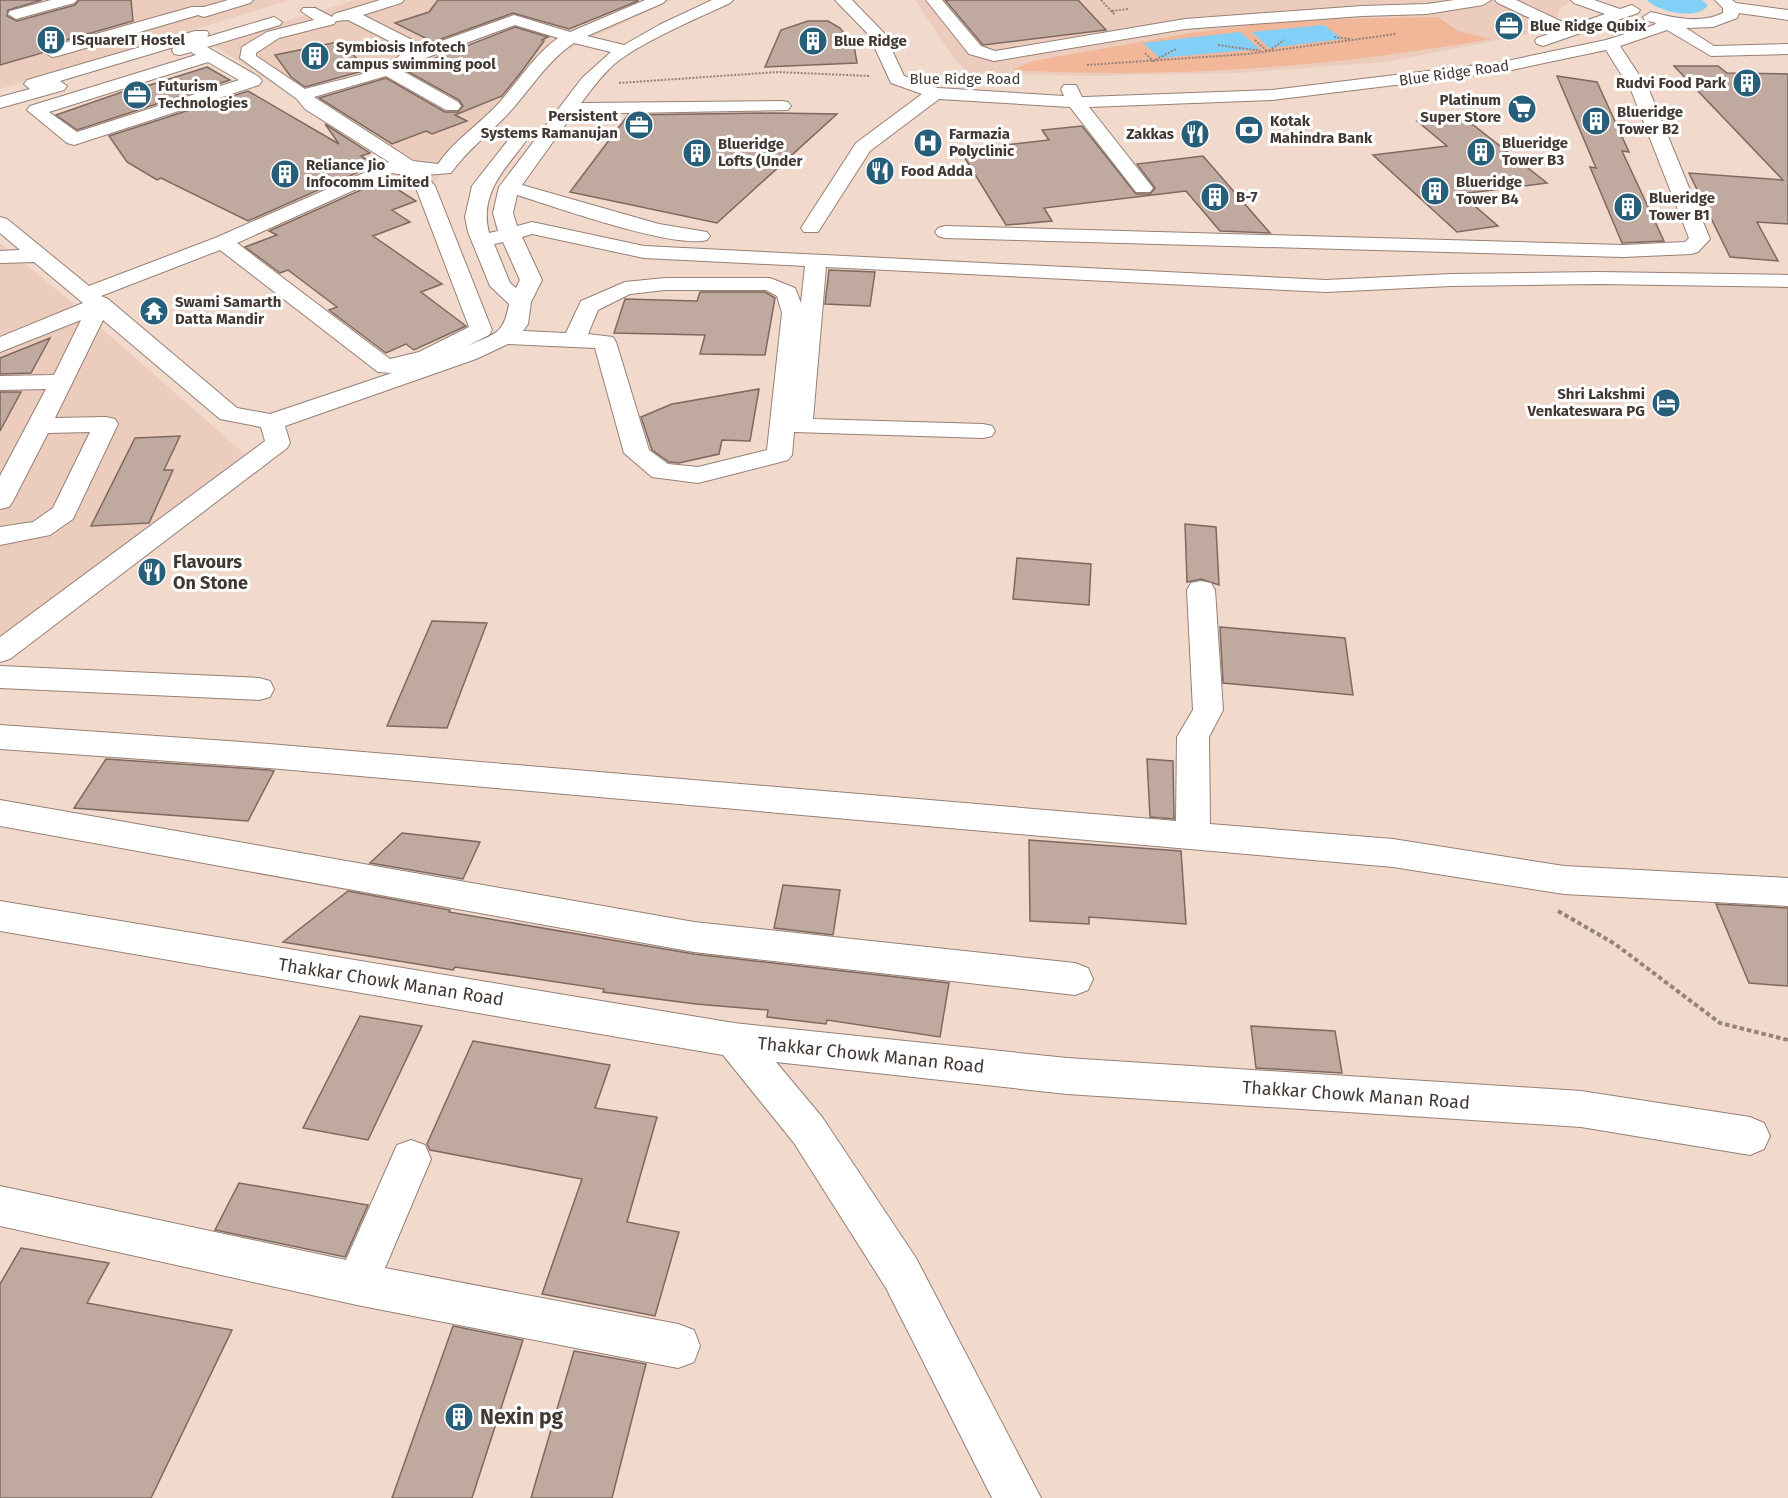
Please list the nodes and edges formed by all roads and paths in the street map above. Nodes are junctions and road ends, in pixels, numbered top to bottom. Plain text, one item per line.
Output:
1 (69, 0) edge
2 (174, 0) edge
3 (245, 0) edge
4 (396, 0) edge
5 (658, 0) edge
6 (699, 0) edge
7 (725, 0) edge
8 (843, 0) edge
9 (934, 0) edge
10 (1101, 0) edge
11 (1484, 0) edge
12 (1503, 0) edge
13 (1535, 0) edge
14 (1729, 6) edge
15 (348, 7) edge
16 (1568, 7) edge
17 (295, 8) edge
18 (1624, 8) edge
19 (1112, 10) dead end
20 (201, 11) junction
21 (16, 14) dead end
22 (1788, 15) edge
23 (1788, 20) edge
24 (328, 21) junction
25 (1596, 22) junction
26 (1670, 23) junction
27 (234, 25) junction
28 (1572, 32) junction
29 (1402, 33) dead end
30 (571, 38) junction
31 (601, 44) junction
32 (1610, 44) junction
33 (1526, 45) dead end
34 (193, 46) junction
35 (1043, 48) junction
36 (1788, 49) edge
37 (625, 50) junction
38 (1496, 51) dead end
39 (1711, 51) junction
40 (52, 52) dead end
41 (210, 56) junction
42 (582, 57) dead end
43 (407, 59) junction
44 (1788, 61) edge
45 (388, 70) junction
46 (1321, 72) dead end
47 (967, 79) dead end
48 (897, 80) junction
49 (1086, 80) dead end
50 (586, 85) junction
51 (0, 93) edge
52 (935, 93) junction
53 (303, 95) junction
54 (1075, 101) junction
55 (0, 104) edge
56 (452, 106) dead end
57 (782, 106) dead end
58 (568, 109) junction
59 (534, 118) dead end
60 (509, 187) junction
61 (1143, 188) dead end
62 (0, 223) edge
63 (812, 228) dead end
64 (945, 232) dead end
65 (510, 234) junction
66 (724, 237) dead end
67 (482, 241) junction
68 (222, 242) junction
69 (39, 256) junction
70 (0, 257) edge
71 (816, 260) junction
72 (1788, 281) edge
73 (94, 299) junction
74 (520, 302) junction
75 (505, 337) junction
76 (573, 342) junction
77 (0, 345) edge
78 (386, 367) junction
79 (62, 382) junction
80 (0, 383) edge
81 (264, 421) junction
82 (39, 426) junction
83 (984, 431) dead end
84 (0, 501) edge
85 (0, 536) edge
86 (1201, 590) dead end
87 (0, 652) edge
88 (0, 677) edge
89 (259, 689) dead end
90 (0, 737) edge
91 (0, 813) edge
92 (1193, 836) junction
93 (1788, 892) edge
94 (1555, 909) dead end
95 (0, 916) edge
96 (1075, 979) dead end
97 (734, 1040) junction
98 (1788, 1040) edge
99 (1750, 1136) dead end
100 (411, 1159) dead end
101 (0, 1206) edge
102 (357, 1284) junction
103 (678, 1346) dead end
104 (1017, 1498) edge

1 - 21 street
2 - 20 street
3 - 17 street
3 - 20 street
4 - 15 street
5 - 30 street
6 - 31 street
7 - 37 street
8 - 48 street
9 - 35 street
10 - 19 path
11 - 35 street
12 - 28 street
13 - 16 street
14 - 22 street
14 - 23 street
14 - 26 street
15 - 17 street
15 - 24 street
15 - 43 street
16 - 18 street
16 - 25 street
17 - 24 street
17 - 27 street
17 - 34 street
18 - 25 street, Blue Ridge Road
18 - 26 street
20 - 27 street
20 - 40 street
24 - 53 street
25 - 28 street, Blue Ridge Road
26 - 32 street, Blue Ridge Road
26 - 39 street
27 - 51 street
28 - 33 street, Blue Ridge Road
29 - 35 path
30 - 31 street
30 - 43 street
30 - 53 street
31 - 37 street
31 - 42 street
32 - 54 street, Blue Ridge Road
32 - 64 street
34 - 41 street
34 - 55 street
36 - 39 street
37 - 50 street
38 - 46 street, Blue Ridge Road
39 - 44 street
41 - 41 street
43 - 45 street
45 - 53 street
45 - 56 street
47 - 48 street, Blue Ridge Road
48 - 50 path
48 - 52 street, Blue Ridge Road
49 - 54 street
50 - 58 street
52 - 54 street, Blue Ridge Road
52 - 63 street
54 - 61 street
57 - 58 street
58 - 60 street
59 - 67 street
60 - 65 street
60 - 66 street
62 - 69 street
65 - 67 street
65 - 71 street
65 - 74 street
67 - 74 street
68 - 73 street
68 - 78 street
68 - 78 street
69 - 70 street
69 - 73 street
71 - 72 street
71 - 83 street
73 - 77 street
73 - 79 street
73 - 81 street
74 - 75 street
75 - 76 street
75 - 81 street
76 - 76 street
78 - 81 street
79 - 80 street
79 - 82 street
81 - 87 street
82 - 84 street
82 - 85 street
86 - 92 street
88 - 89 street
90 - 92 street
91 - 96 street
92 - 93 street
94 - 98 path
95 - 97 street, Thakkar Chowk Manan Road
97 - 99 street, Thakkar Chowk Manan Road
97 - 104 street
100 - 102 street
101 - 102 street
102 - 103 street

